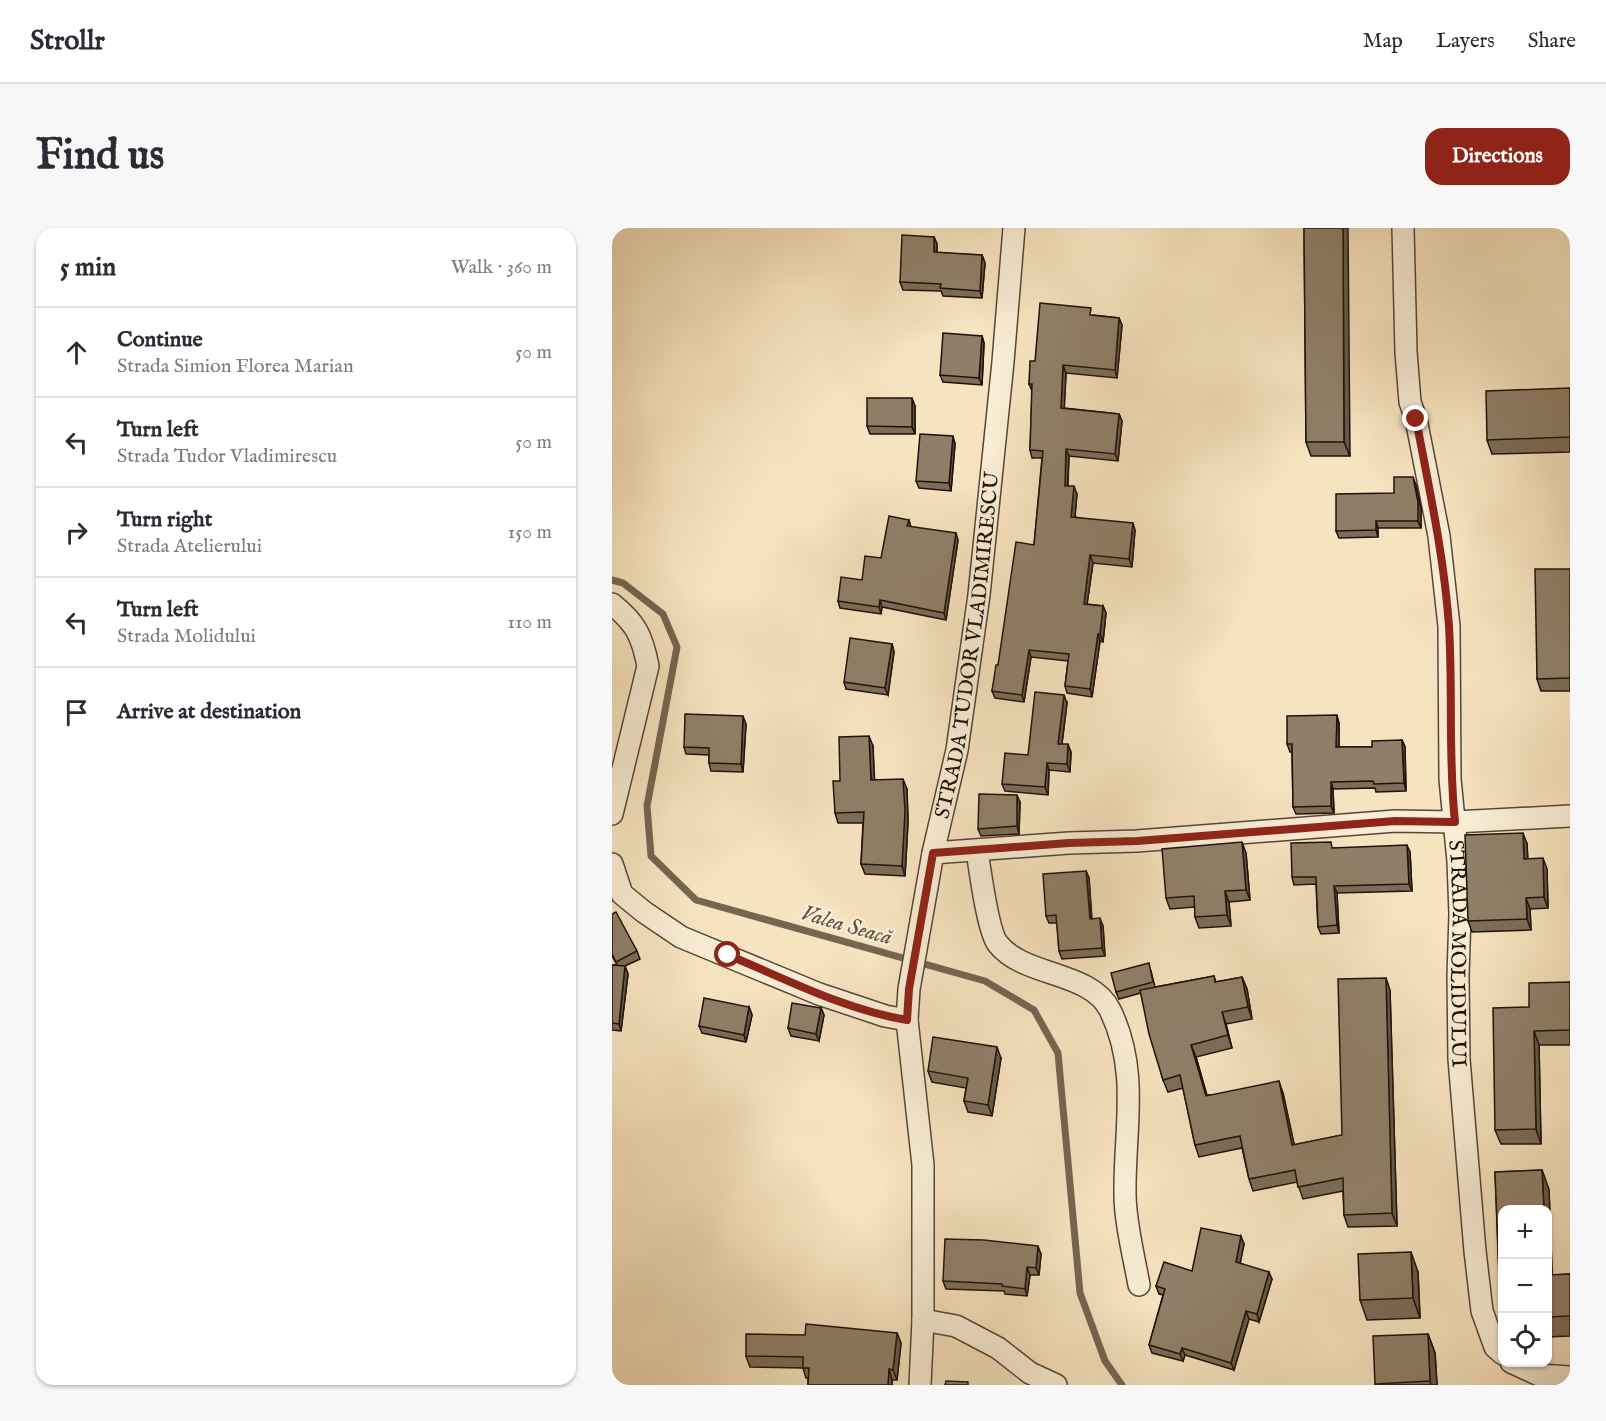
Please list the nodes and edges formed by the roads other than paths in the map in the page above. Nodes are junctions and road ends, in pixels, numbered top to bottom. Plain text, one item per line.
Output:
1 (1014, 228) edge
2 (1403, 228) edge
3 (612, 604) edge
4 (612, 814) edge
5 (1570, 816) edge
6 (1455, 822) junction
7 (977, 851) junction
8 (933, 853) junction
9 (612, 864) edge
10 (907, 1020) junction
11 (1139, 1285) dead end
12 (923, 1320) junction
13 (1498, 1350) edge
14 (1521, 1367) edge
15 (1570, 1377) edge
16 (920, 1385) edge
17 (1056, 1385) edge

1 - 8 street, STRADA TUDOR VLADIMIRESCU
2 - 6 street, STRADA MOLIDULUI
3 - 4 street
5 - 6 street
6 - 7 street
6 - 13 street, STRADA MOLIDULUI
7 - 8 street
7 - 11 street
8 - 10 street, STRADA TUDOR VLADIMIRESCU
9 - 10 street
10 - 12 street, STRADA TUDOR VLADIMIRESCU
12 - 16 street, STRADA TUDOR VLADIMIRESCU
12 - 17 street
14 - 15 street

